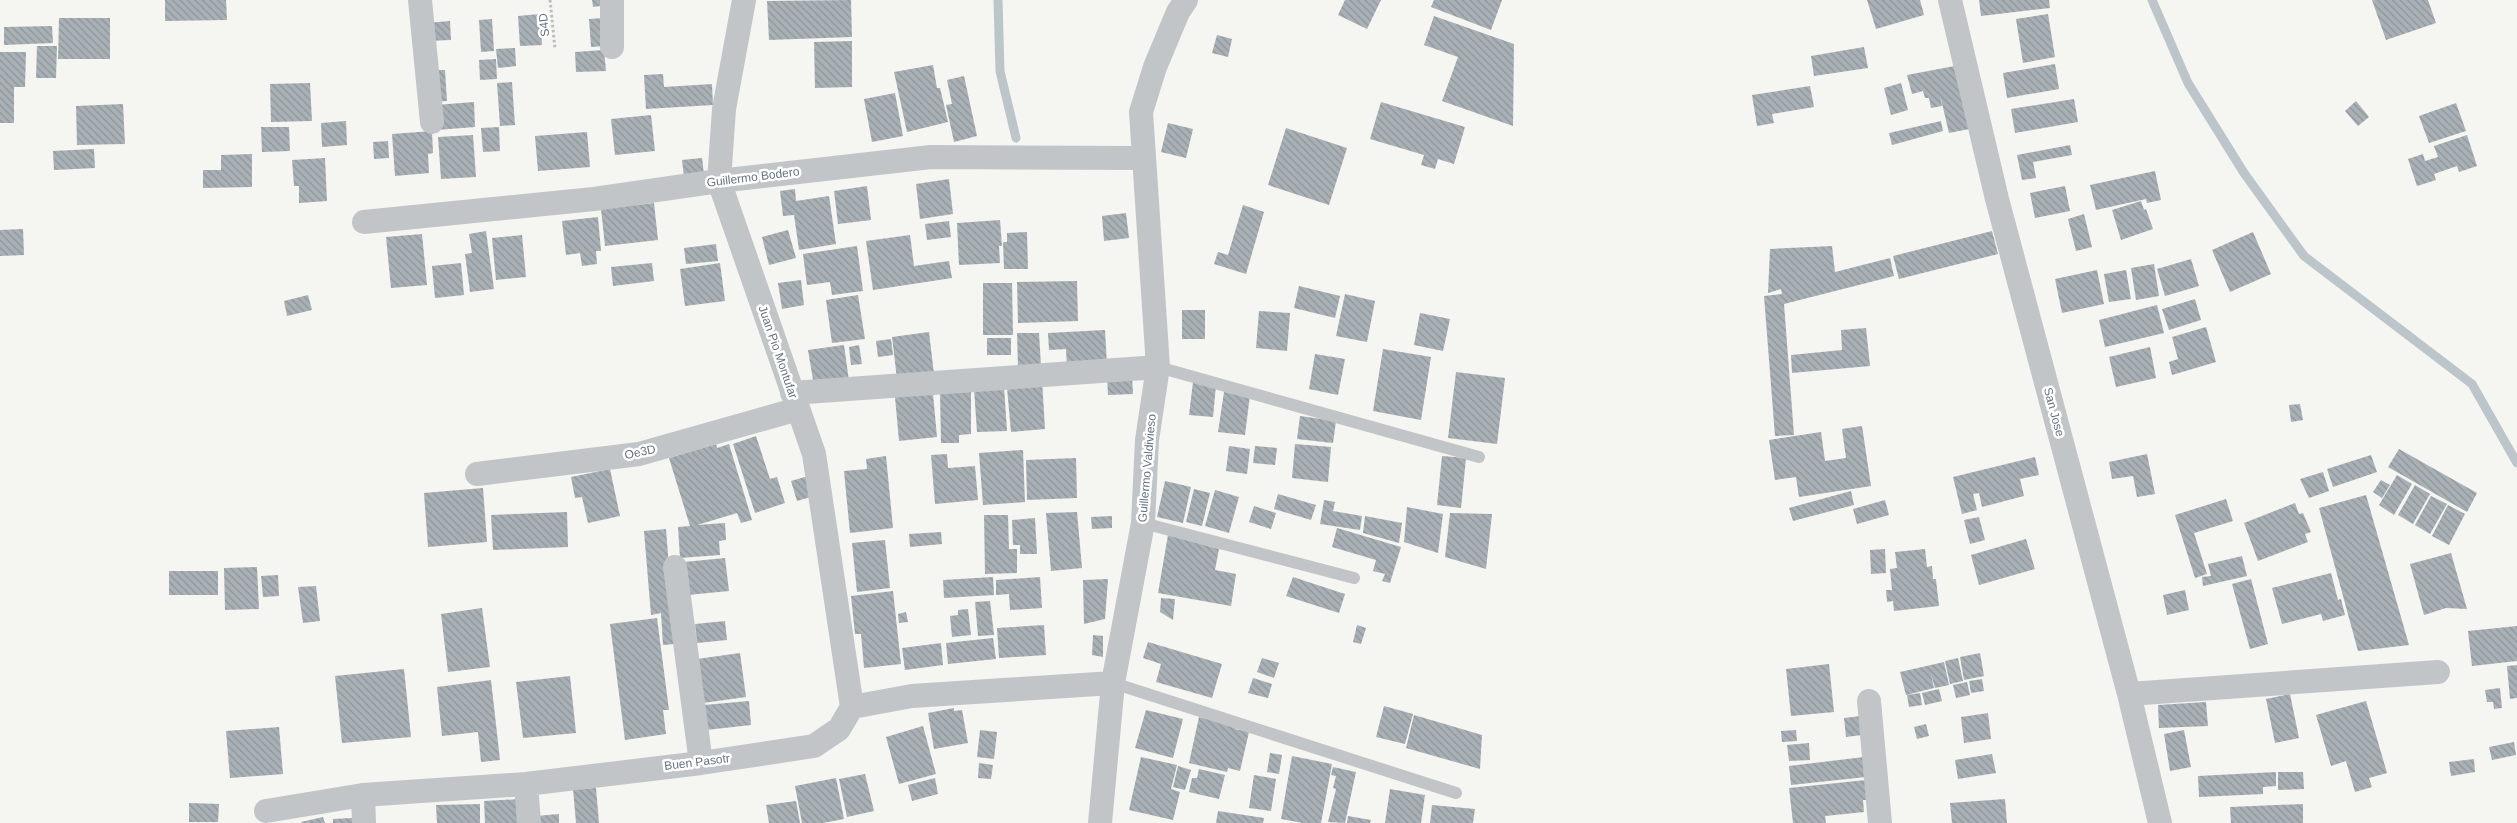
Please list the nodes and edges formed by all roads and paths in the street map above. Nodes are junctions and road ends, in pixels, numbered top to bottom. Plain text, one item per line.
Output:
1 (420, 0) edge
2 (550, 0) edge
3 (612, 0) edge
4 (744, 0) edge
5 (1186, 0) edge
6 (1950, 0) edge
7 (612, 47) dead end
8 (555, 49) dead end
9 (432, 122) dead end
10 (1143, 158) junction
11 (719, 181) junction
12 (364, 222) dead end
13 (1158, 367) junction
14 (795, 401) junction
15 (1479, 456) dead end
16 (477, 474) dead end
17 (1143, 523) junction
18 (675, 567) dead end
19 (1354, 578) dead end
20 (2438, 672) dead end
21 (1113, 684) junction
22 (2129, 694) junction
23 (1869, 701) dead end
24 (852, 708) junction
25 (701, 763) junction
26 (526, 784) junction
27 (1456, 793) dead end
28 (362, 795) junction
29 (266, 811) dead end
30 (364, 823) edge
31 (530, 823) edge
32 (1100, 823) edge
33 (1880, 823) edge
34 (2160, 823) edge

1 - 9 street
2 - 8 path, S4D
3 - 7 street
4 - 11 street, Juan Pio Montufar
5 - 10 street, Guillermo Valdivieso
6 - 22 street, San Jose
10 - 11 street, Guillermo Bodero
10 - 13 street, Guillermo Valdivieso
11 - 12 street, Guillermo Bodero
11 - 14 street, Juan Pio Montufar
13 - 14 street, Oe3D
13 - 15 lane
13 - 17 street, Guillermo Valdivieso
14 - 16 street, Oe3D
14 - 24 street, Juan Pio Montufar
17 - 19 lane
17 - 21 street, Guillermo Valdivieso
18 - 25 street
20 - 22 street
21 - 24 street
21 - 27 lane
21 - 32 street, Guillermo Valdivieso
22 - 34 street, San Jose
23 - 33 street
24 - 25 street, Buen Pasotr
25 - 26 street, Buen Pasotr
26 - 28 street, Buen Pasotr
26 - 31 street
28 - 29 street, Buen Pasotr
28 - 30 street

